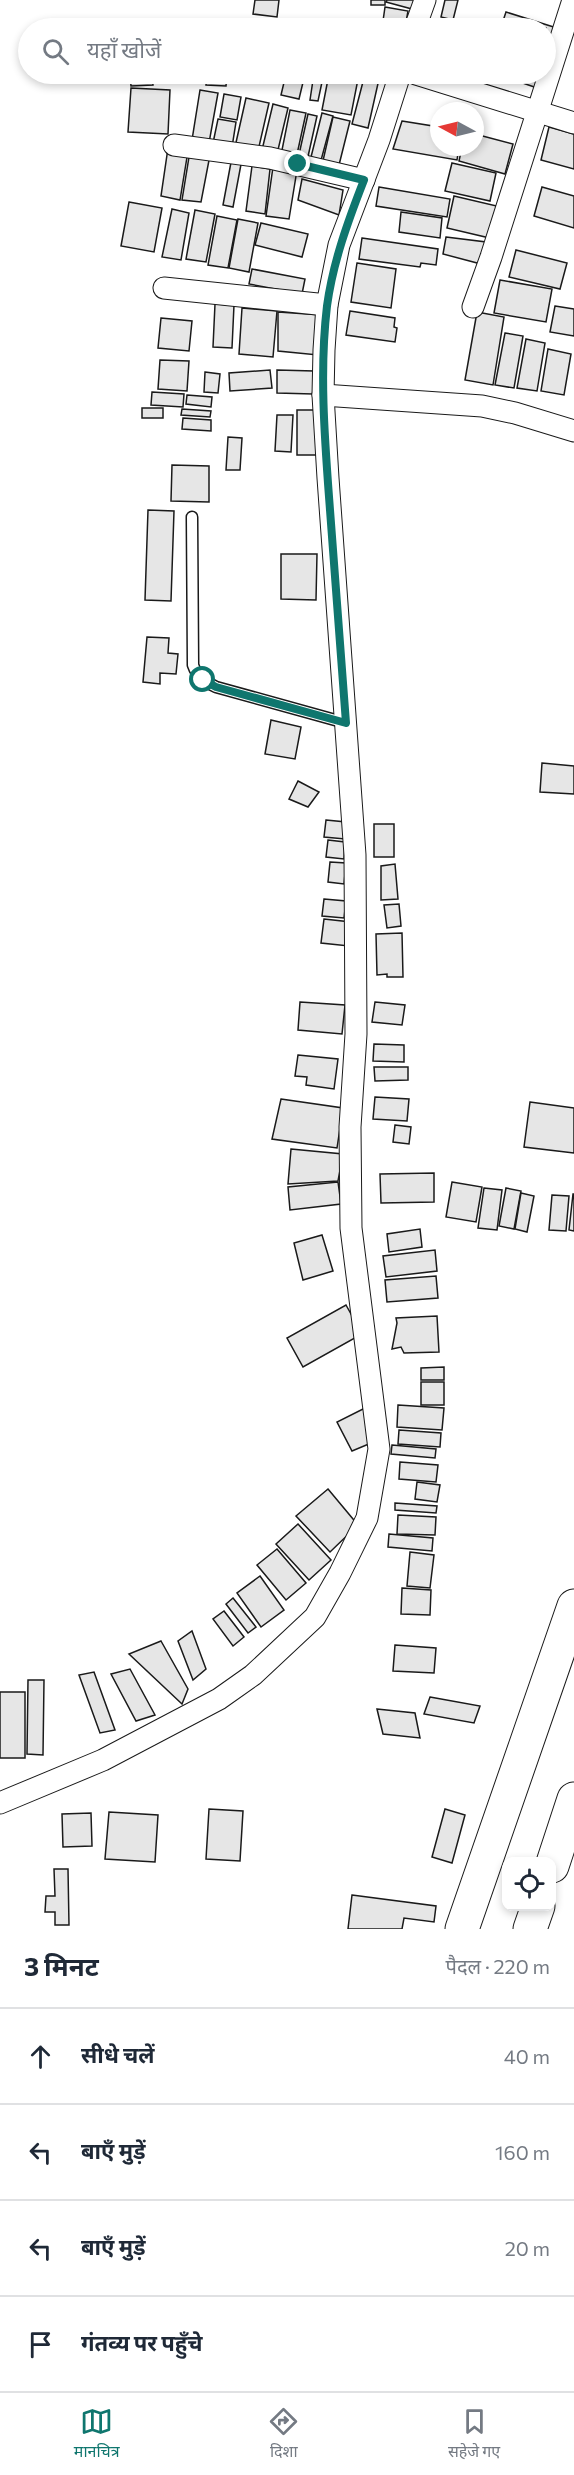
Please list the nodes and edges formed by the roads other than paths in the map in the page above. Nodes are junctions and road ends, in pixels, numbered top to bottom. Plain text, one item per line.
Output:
1 (425, 0) edge
2 (573, 0) edge
3 (419, 18) edge
4 (556, 54) edge
5 (397, 84) edge
6 (436, 84) edge
7 (547, 84) edge
8 (538, 112) junction
9 (574, 123) edge
10 (174, 145) dead end
11 (364, 180) junction
12 (164, 288) dead end
13 (327, 305) junction
14 (473, 307) dead end
15 (323, 394) junction
16 (574, 431) edge
17 (192, 517) dead end
18 (346, 723) junction
19 (574, 1606) edge
20 (574, 1799) edge
21 (1, 1804) edge
22 (555, 1857) edge
23 (536, 1911) edge
24 (462, 1929) edge
25 (530, 1929) edge

1 - 3 street
2 - 4 street
5 - 11 street
6 - 8 street
7 - 8 street
8 - 9 street
8 - 14 street
10 - 11 street
11 - 13 street
12 - 13 street
13 - 15 street
15 - 16 street
15 - 18 street
17 - 18 lane
18 - 21 street
19 - 24 highway
20 - 22 highway
23 - 25 highway

